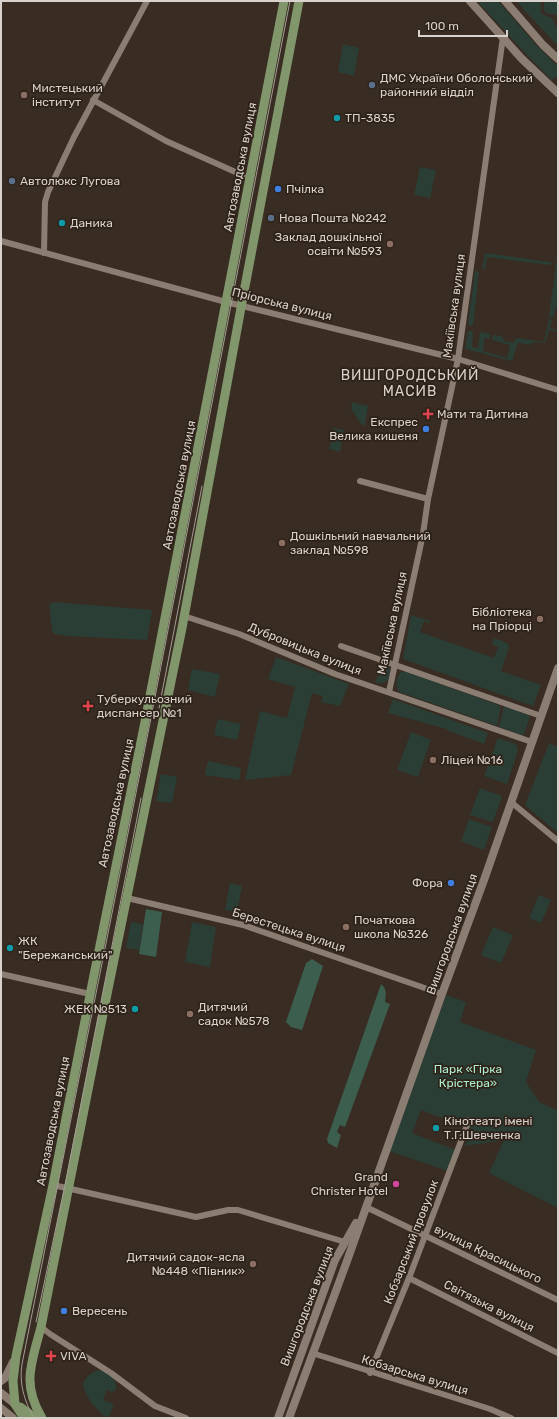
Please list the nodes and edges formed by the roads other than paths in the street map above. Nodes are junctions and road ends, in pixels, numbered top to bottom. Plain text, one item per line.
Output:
1 (147, 1) edge
2 (284, 1) edge
3 (300, 1) edge
4 (470, 1) edge
5 (505, 1) edge
6 (503, 37) junction
7 (558, 59) edge
8 (558, 93) edge
9 (93, 100) junction
10 (251, 179) junction
11 (1, 241) edge
12 (44, 253) junction
13 (226, 302) junction
14 (241, 305) junction
15 (458, 359) junction
16 (558, 390) edge
17 (360, 481) dead end
18 (428, 498) junction
19 (184, 616) junction
20 (341, 646) dead end
21 (395, 665) junction
22 (558, 668) edge
23 (389, 692) junction
24 (541, 716) junction
25 (532, 742) junction
26 (511, 802) junction
27 (558, 840) edge
28 (127, 898) junction
29 (1, 974) edge
30 (90, 994) junction
31 (442, 994) junction
32 (469, 1120) dead end
33 (53, 1185) junction
34 (68, 1189) junction
35 (366, 1207) junction
36 (426, 1235) junction
37 (344, 1242) junction
38 (409, 1278) junction
39 (558, 1300) edge
40 (41, 1327) junction
41 (312, 1353) junction
42 (558, 1353) edge
43 (16, 1356) junction
44 (370, 1372) junction
45 (1, 1381) edge
46 (1, 1393) edge
47 (31, 1393) junction
48 (1, 1402) edge
49 (15, 1404) junction
50 (1, 1408) edge
51 (12, 1418) edge
52 (24, 1418) edge
53 (35, 1418) edge
54 (42, 1418) edge
55 (186, 1418) edge
56 (278, 1418) edge
57 (289, 1418) edge
58 (511, 1418) edge

1 - 9 street
2 - 10 main road, Автозаводська вулиця
3 - 14 main road
4 - 6 main road
5 - 7 main road
6 - 8 main road
6 - 15 street, Макіївська вулиця
9 - 10 street
9 - 12 street
10 - 13 main road, Автозаводська вулиця
11 - 12 street, Пріорська вулиця
12 - 13 street, Пріорська вулиця
13 - 14 street, Пріорська вулиця
13 - 30 main road, Автозаводська вулиця
14 - 15 street, Пріорська вулиця
14 - 19 main road
15 - 16 street, Пріорська вулиця
15 - 18 street, Макіївська вулиця
17 - 18 street
18 - 21 street, Макіївська вулиця
19 - 23 street, Дубровицька вулиця
19 - 28 main road
20 - 21 street, Дубровицька вулиця
21 - 23 street, Макіївська вулиця
21 - 24 street, Дубровицька вулиця
22 - 24 main road, Вишгородська вулиця
23 - 25 street, Дубровицька вулиця
24 - 25 main road, Вишгородська вулиця
25 - 26 main road, Вишгородська вулиця
26 - 27 street
26 - 31 main road, Вишгородська вулиця
28 - 31 street, Берестецька вулиця
28 - 34 main road
29 - 30 street
30 - 33 main road, Автозаводська вулиця
31 - 35 main road, Вишгородська вулиця
32 - 36 street, Кобзарський провулок
33 - 34 street
33 - 43 main road, Автозаводська вулиця
34 - 37 street
34 - 40 main road
35 - 36 street, вулиця Красицького
35 - 37 main road, Вишгородська вулиця
35 - 41 main road, Вишгородська вулиця
36 - 38 street, Кобзарський провулок
36 - 39 street, вулиця Красицького
37 - 56 main road, Вишгородська вулиця
38 - 42 street, Світязька вулиця
38 - 44 street, Кобзарський провулок
40 - 47 main road
40 - 55 street
41 - 44 street, Кобзарська вулиця
41 - 57 main road, Вишгородська вулиця
43 - 45 main road
43 - 49 main road, Автозаводська вулиця
44 - 58 street, Кобзарська вулиця
46 - 49 main road
47 - 49 main road
47 - 54 main road
48 - 49 main road
49 - 52 main road, Автозаводська вулиця
49 - 53 main road
50 - 51 main road

